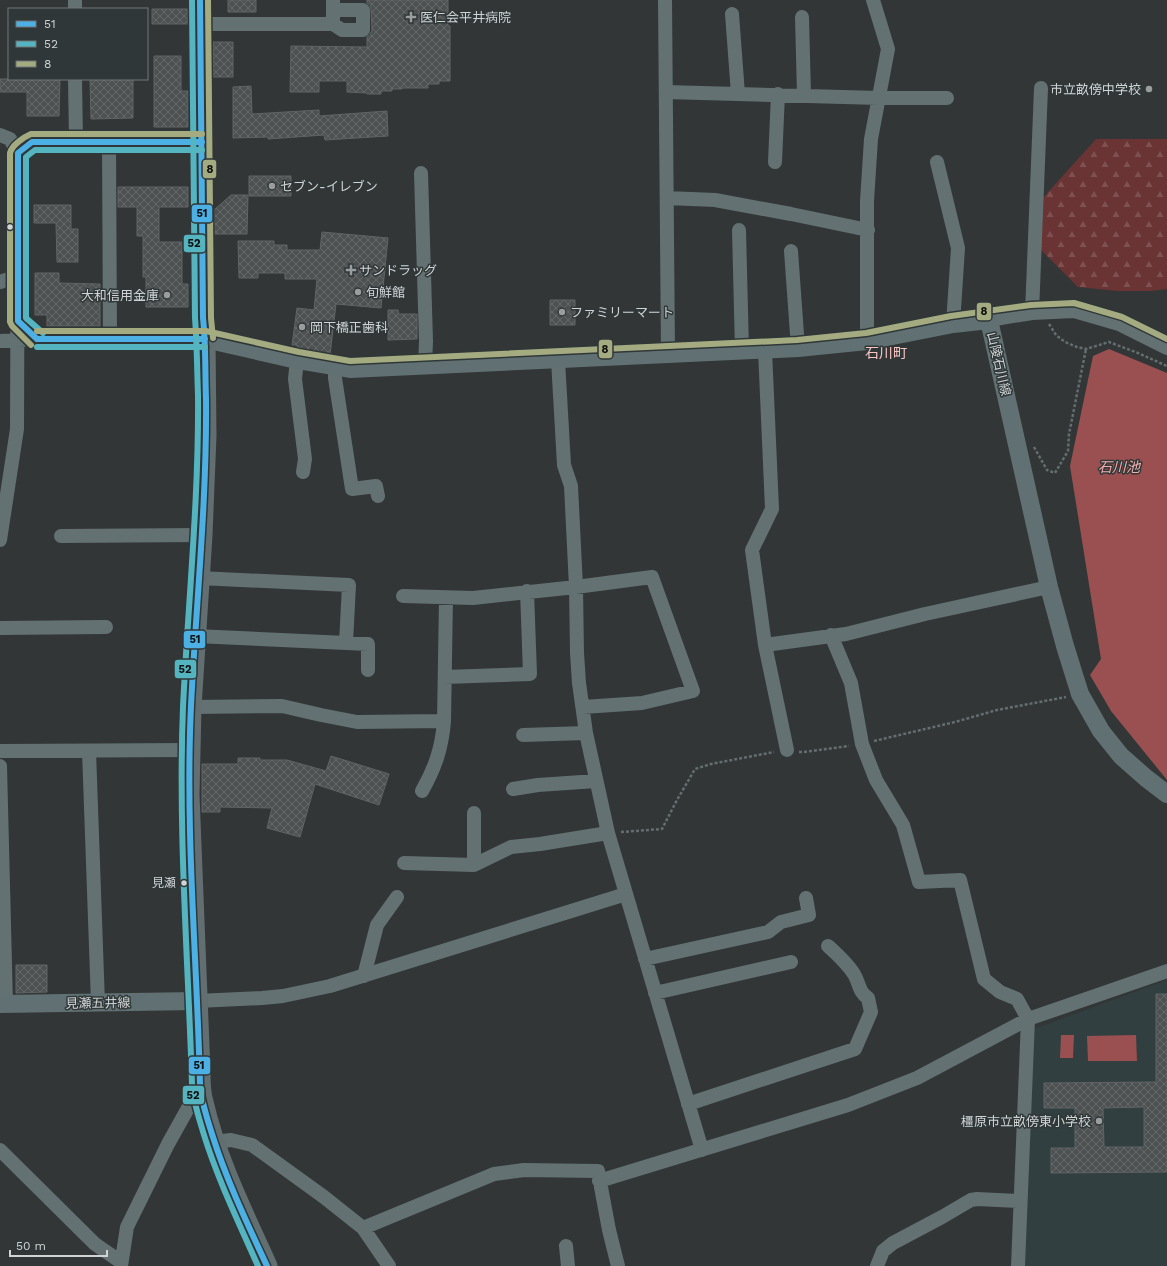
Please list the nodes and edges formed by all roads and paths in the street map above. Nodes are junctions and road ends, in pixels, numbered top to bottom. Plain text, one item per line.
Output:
1 (200, 0) edge
2 (665, 0) edge
3 (874, 0) edge
4 (333, 5) edge
5 (732, 14) dead end
6 (802, 17) dead end
7 (201, 24) junction
8 (333, 24) junction
9 (75, 80) edge
10 (1041, 88) dead end
11 (666, 92) junction
12 (738, 94) junction
13 (778, 94) junction
14 (804, 95) junction
15 (879, 98) junction
16 (947, 98) dead end
17 (0, 135) edge
18 (76, 142) junction
19 (110, 142) junction
20 (202, 142) junction
21 (18, 153) junction
22 (775, 162) dead end
23 (937, 162) dead end
24 (421, 173) dead end
25 (667, 198) junction
26 (739, 230) dead end
27 (868, 230) junction
28 (791, 250) dead end
29 (18, 272) junction
30 (0, 282) edge
31 (1039, 312) junction
32 (989, 320) junction
33 (18, 321) junction
34 (953, 324) junction
35 (37, 339) junction
36 (110, 339) junction
37 (205, 339) junction
38 (18, 340) junction
39 (0, 341) edge
40 (867, 341) junction
41 (798, 348) junction
42 (1167, 348) edge
43 (1086, 349) junction
44 (742, 350) junction
45 (765, 350) junction
46 (668, 354) junction
47 (296, 360) junction
48 (558, 360) junction
49 (335, 366) junction
50 (425, 366) junction
51 (1167, 366) edge
52 (1015, 437) junction
53 (304, 472) dead end
54 (378, 496) dead end
55 (202, 535) junction
56 (61, 536) dead end
57 (0, 540) edge
58 (199, 578) junction
59 (576, 587) junction
60 (1049, 587) junction
61 (527, 591) junction
62 (403, 596) dead end
63 (446, 598) junction
64 (106, 627) dead end
65 (0, 628) edge
66 (831, 635) junction
67 (195, 636) junction
68 (346, 643) junction
69 (765, 645) junction
70 (368, 670) dead end
71 (445, 677) junction
72 (1080, 694) junction
73 (582, 707) junction
74 (191, 708) junction
75 (444, 722) junction
76 (586, 733) junction
77 (523, 735) dead end
78 (862, 744) junction
79 (189, 750) junction
80 (787, 750) junction
81 (0, 751) edge
82 (89, 751) junction
83 (0, 766) edge
84 (596, 781) junction
85 (513, 789) dead end
86 (422, 791) dead end
87 (1167, 794) edge
88 (474, 812) dead end
89 (608, 833) junction
90 (404, 863) dead end
91 (474, 865) junction
92 (626, 894) junction
93 (398, 897) dead end
94 (806, 898) dead end
95 (828, 946) dead end
96 (645, 959) junction
97 (791, 962) dead end
98 (1167, 971) edge
99 (364, 976) junction
100 (655, 993) junction
101 (197, 1000) junction
102 (98, 1003) junction
103 (3, 1004) edge
104 (1028, 1020) junction
105 (201, 1090) junction
106 (688, 1104) junction
107 (214, 1142) junction
108 (0, 1150) edge
109 (702, 1150) junction
110 (599, 1180) junction
111 (1020, 1201) junction
112 (363, 1228) junction
113 (566, 1246) dead end
114 (121, 1264) edge
115 (267, 1266) edge
116 (388, 1266) edge
117 (568, 1266) edge
118 (618, 1266) edge
119 (877, 1266) edge
120 (1018, 1266) edge

1 - 7 highway
2 - 11 street
3 - 15 street
4 - 8 street
4 - 8 street
5 - 12 street
6 - 14 street
7 - 8 street
7 - 20 highway
9 - 18 street
10 - 31 street
11 - 12 street
11 - 25 street
12 - 13 street
13 - 14 street
13 - 22 street
14 - 15 street
15 - 16 street
15 - 27 street
17 - 21 street
18 - 19 street
18 - 21 street
19 - 20 street
19 - 36 street
20 - 37 highway
21 - 29 street
23 - 34 street
24 - 50 street
25 - 27 street
25 - 46 street
26 - 44 street
27 - 40 street
28 - 41 street
29 - 30 street
29 - 33 street
31 - 32 street
31 - 42 street
31 - 43 path
32 - 34 main road, 山陵石川線
32 - 52 main road, 山陵石川線
33 - 35 street
33 - 38 street
34 - 40 main road, 山陵石川線
35 - 36 main road, 山陵石川線
35 - 38 street
36 - 37 main road, 山陵石川線
37 - 47 main road, 山陵石川線
37 - 55 highway
38 - 39 street
38 - 57 street
40 - 41 main road, 山陵石川線
41 - 45 main road, 山陵石川線
43 - 51 path
43 - 52 path
44 - 45 main road, 山陵石川線
44 - 46 main road, 山陵石川線
45 - 69 street
46 - 48 main road, 山陵石川線
47 - 49 main road, 山陵石川線
47 - 53 street
48 - 50 main road, 山陵石川線
48 - 59 street
49 - 50 main road, 山陵石川線
49 - 54 street
52 - 60 main road, 山陵石川線
55 - 56 street
55 - 58 highway
58 - 67 highway
58 - 68 street
59 - 61 street
59 - 73 street
59 - 73 street
60 - 66 street
60 - 72 main road, 山陵石川線
61 - 63 street
61 - 71 street
62 - 63 street
63 - 71 street
64 - 65 street
66 - 69 street
66 - 78 street
67 - 68 street
67 - 74 highway
68 - 70 street
69 - 80 street
71 - 75 street
72 - 78 path
72 - 87 main road, 山陵石川線
73 - 76 street
74 - 75 street
74 - 79 highway
75 - 86 street
76 - 77 street
76 - 84 street
78 - 80 path
78 - 104 street
79 - 82 street
79 - 101 highway
80 - 89 path
81 - 82 street
82 - 102 street
83 - 103 street
84 - 85 street
84 - 89 street
88 - 91 street
89 - 91 street
89 - 92 street
90 - 91 street
92 - 96 street
92 - 99 street
93 - 99 street
94 - 96 street
95 - 106 street
96 - 100 street
97 - 100 street
98 - 104 street
99 - 101 street
100 - 106 street
101 - 102 main road, 見瀬五井線
101 - 105 highway
102 - 103 main road, 見瀬五井線
104 - 109 street
104 - 111 street
105 - 107 highway
105 - 114 street
106 - 109 street
107 - 112 street
107 - 115 highway
108 - 114 street
109 - 110 street
110 - 112 street
110 - 118 street
111 - 119 street
111 - 120 street
112 - 116 street
113 - 117 street

